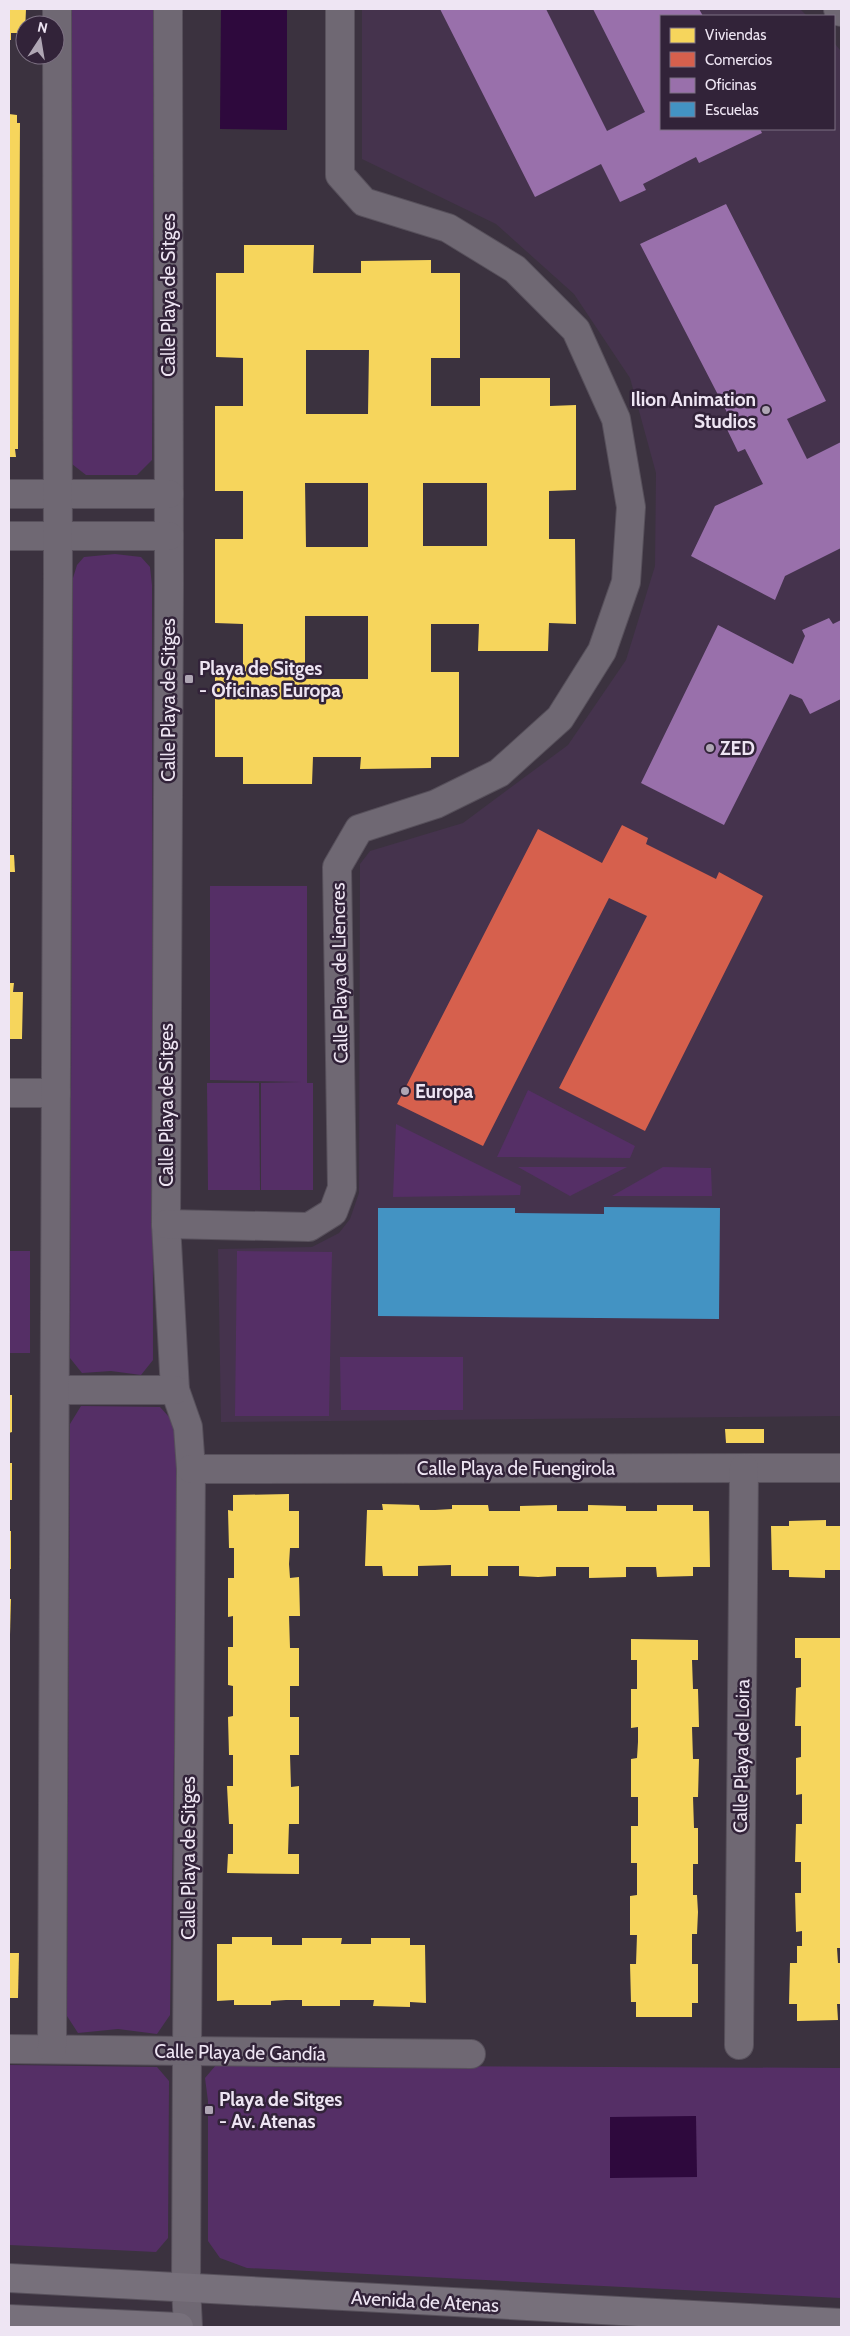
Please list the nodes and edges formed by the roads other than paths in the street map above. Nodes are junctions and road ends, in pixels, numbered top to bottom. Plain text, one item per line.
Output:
1 (57, 9) edge
2 (168, 9) edge
3 (340, 9) edge
4 (838, 9) edge
5 (841, 12) edge
6 (9, 494) edge
7 (169, 494) junction
8 (58, 495) junction
9 (9, 536) edge
10 (58, 536) junction
11 (169, 536) junction
12 (9, 1093) edge
13 (56, 1093) junction
14 (166, 1224) junction
15 (56, 1390) junction
16 (175, 1390) junction
17 (744, 1468) junction
18 (841, 1468) edge
19 (191, 1469) junction
20 (739, 2045) dead end
21 (9, 2049) edge
22 (52, 2049) junction
23 (187, 2052) junction
24 (471, 2054) dead end
25 (9, 2278) edge
26 (186, 2287) junction
27 (9, 2319) edge
28 (636, 2320) edge
29 (841, 2322) edge
30 (179, 2327) edge
31 (188, 2327) edge

1 - 8 street
2 - 7 street, Calle Playa de Sitges
3 - 14 street, Calle Playa de Liencres
4 - 5 street
6 - 8 street
7 - 8 street
7 - 11 street, Calle Playa de Sitges
8 - 10 street
9 - 10 street
10 - 11 street
10 - 13 street
11 - 14 street, Calle Playa de Sitges
12 - 13 street
13 - 15 street
14 - 16 street, Calle Playa de Sitges
15 - 16 street
15 - 22 street
16 - 19 street, Calle Playa de Sitges
17 - 18 street, Calle Playa de Fuengirola
17 - 19 street, Calle Playa de Fuengirola
17 - 20 street, Calle Playa de Loira
19 - 23 street, Calle Playa de Sitges
21 - 22 street, Calle Playa de Gandía
22 - 23 street, Calle Playa de Gandía
23 - 24 street, Calle Playa de Gandía
23 - 26 street, Calle Playa de Sitges
25 - 26 main road, Avenida de Atenas
26 - 28 main road, Avenida de Atenas
26 - 31 street, Calle Playa de Sitges
27 - 30 main road
28 - 29 main road, Avenida de Atenas

